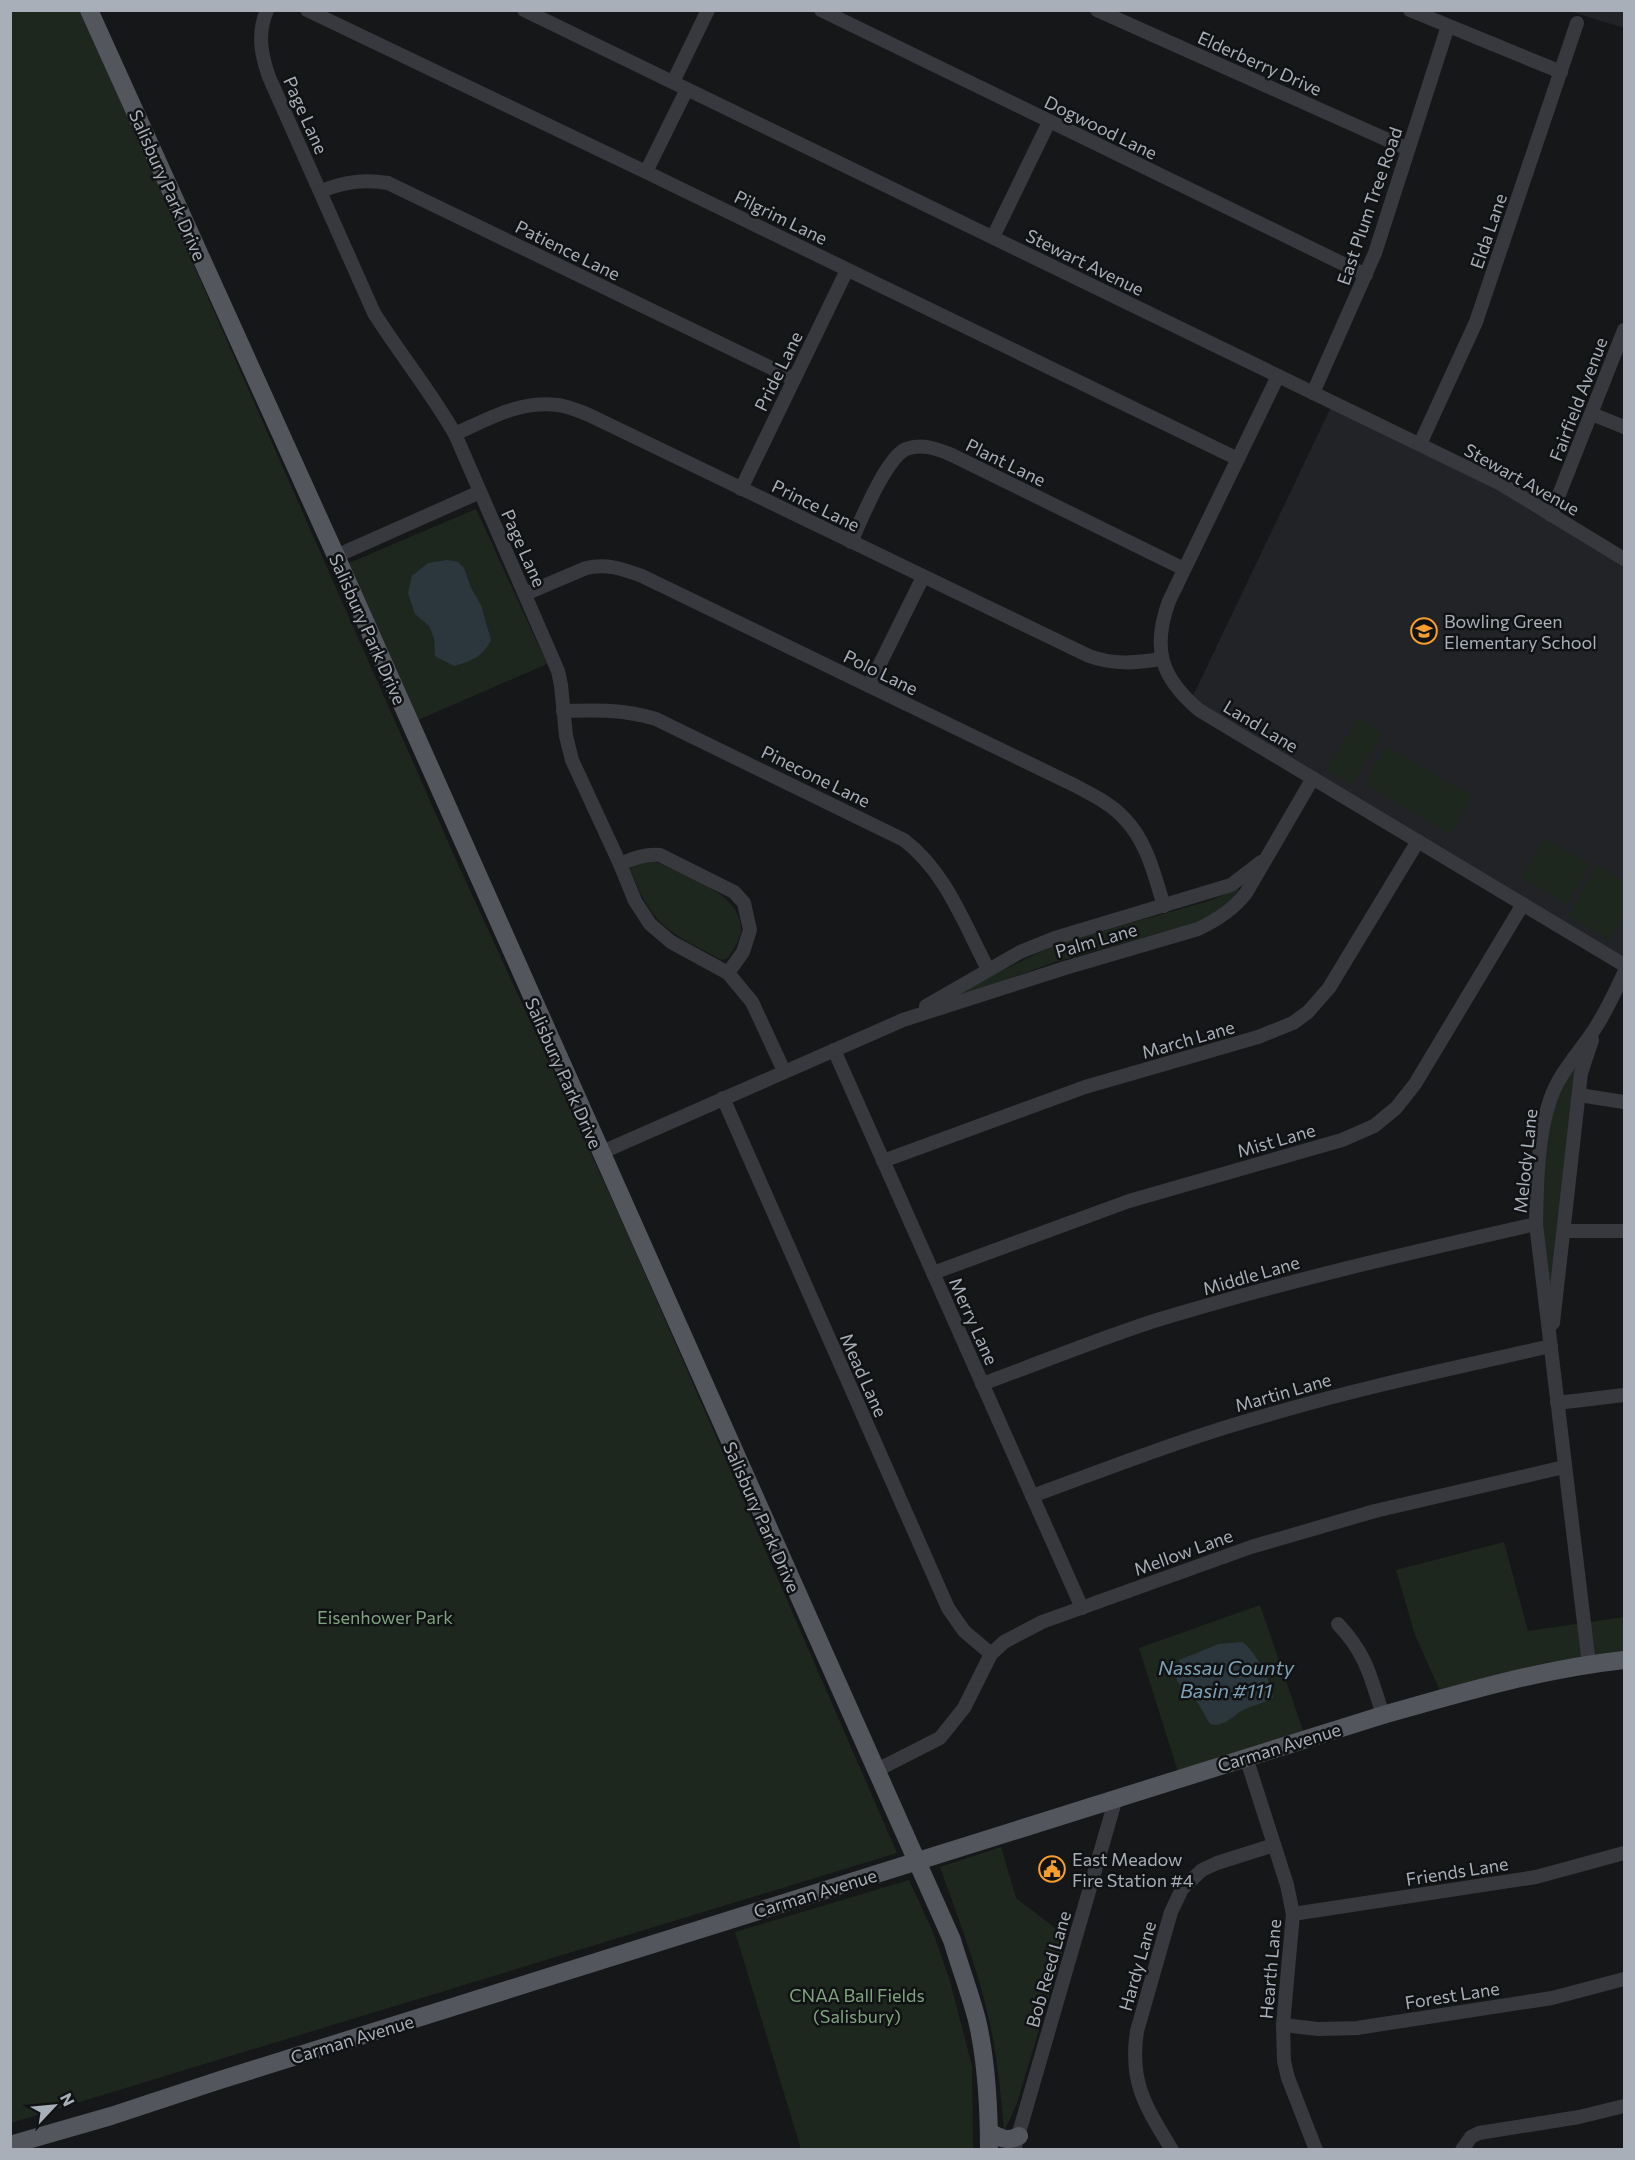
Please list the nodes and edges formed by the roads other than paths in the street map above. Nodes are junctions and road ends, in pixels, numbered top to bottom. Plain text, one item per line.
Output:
1 (89, 10) edge
2 (267, 10) edge
3 (307, 10) edge
4 (524, 10) edge
5 (557, 10) edge
6 (708, 10) edge
7 (821, 10) edge
8 (1097, 10) edge
9 (1410, 10) edge
10 (549, 23) junction
11 (1577, 23) dead end
12 (1448, 26) junction
13 (1561, 72) junction
14 (673, 82) junction
15 (687, 89) junction
16 (1049, 122) junction
17 (1408, 149) junction
18 (646, 172) junction
19 (321, 191) junction
20 (993, 237) junction
21 (847, 270) junction
22 (1366, 275) junction
23 (1624, 330) edge
24 (1278, 376) junction
25 (794, 379) junction
26 (1313, 393) junction
27 (1592, 414) junction
28 (1624, 427) edge
29 (455, 434) junction
30 (1420, 444) junction
31 (1238, 459) junction
32 (741, 489) junction
33 (480, 492) junction
34 (1551, 515) junction
35 (851, 542) junction
36 (336, 556) junction
37 (1624, 559) edge
38 (1184, 569) junction
39 (922, 577) junction
40 (525, 594) junction
41 (1161, 659) junction
42 (869, 686) junction
43 (563, 711) junction
44 (1313, 778) junction
45 (1418, 841) junction
46 (1270, 855) junction
47 (620, 864) junction
48 (1522, 904) junction
49 (1164, 906) junction
50 (1624, 965) edge
51 (988, 969) junction
52 (728, 973) junction
53 (1624, 973) edge
54 (903, 1020) junction
55 (1595, 1029) junction
56 (834, 1050) junction
57 (784, 1071) junction
58 (1579, 1095) junction
59 (723, 1098) junction
60 (1624, 1102) edge
61 (600, 1154) junction
62 (883, 1161) junction
63 (1536, 1224) junction
64 (1564, 1231) junction
65 (1624, 1232) edge
66 (933, 1273) junction
67 (1551, 1346) junction
68 (982, 1384) junction
69 (1624, 1395) edge
70 (1557, 1403) junction
71 (1564, 1467) junction
72 (1032, 1496) junction
73 (1082, 1608) junction
74 (1338, 1624) dead end
75 (991, 1654) junction
76 (1624, 1660) edge
77 (1588, 1664) junction
78 (1383, 1715) junction
79 (1246, 1757) junction
80 (875, 1771) junction
81 (1116, 1798) junction
82 (1274, 1845) junction
83 (1624, 1853) edge
84 (915, 1861) junction
85 (1293, 1914) junction
86 (1624, 1979) edge
87 (1283, 2025) junction
88 (1624, 2106) edge
89 (989, 2141) edge
90 (1017, 2143) edge
91 (10, 2145) edge
92 (1172, 2150) edge
93 (1316, 2150) edge
94 (1462, 2150) edge

1 - 36 main road, Salisbury Park Drive
2 - 19 street, Page Lane
3 - 18 street, Pilgrim Lane
4 - 10 street, Stewart Avenue
5 - 10 street
6 - 14 street
7 - 16 street, Dogwood Lane
8 - 17 street, Elderberry Drive
9 - 12 street
10 - 14 street, Stewart Avenue
11 - 13 street, Elda Lane
12 - 13 street
12 - 17 street, East Plum Tree Road
13 - 30 street, Elda Lane
14 - 15 street, Stewart Avenue
15 - 18 street
15 - 20 street, Stewart Avenue
16 - 20 street
16 - 22 street, Dogwood Lane
17 - 22 street, East Plum Tree Road
18 - 21 street, Pilgrim Lane
19 - 25 street, Patience Lane
19 - 29 street, Page Lane
20 - 24 street, Stewart Avenue
21 - 25 street, Pride Lane
21 - 31 street, Pilgrim Lane
22 - 26 street, East Plum Tree Road
23 - 27 street, Fairfield Avenue
24 - 26 street, Stewart Avenue
24 - 31 street, Land Lane
25 - 32 street, Pride Lane
26 - 30 street, Stewart Avenue
27 - 28 street
27 - 34 street, Fairfield Avenue
29 - 32 street, Prince Lane
29 - 33 street, Page Lane
30 - 34 street, Stewart Avenue
31 - 38 street, Land Lane
32 - 35 street, Prince Lane
33 - 36 street
33 - 40 street, Page Lane
34 - 37 street, Stewart Avenue
35 - 38 street, Plant Lane
35 - 39 street, Prince Lane
36 - 61 main road, Salisbury Park Drive
38 - 41 street, Land Lane
39 - 41 street, Prince Lane
39 - 42 street
40 - 42 street, Polo Lane
40 - 43 street, Page Lane
41 - 44 street, Land Lane
42 - 49 street, Polo Lane
43 - 47 street, Page Lane
43 - 51 street, Pinecone Lane
44 - 45 street, Land Lane
44 - 46 street, Palm Lane
45 - 48 street, Land Lane
45 - 62 street, March Lane
46 - 49 street, Palm Lane
46 - 54 street, Palm Lane
47 - 52 street, Page Lane
47 - 52 street
48 - 50 street, Land Lane
48 - 66 street, Mist Lane
49 - 51 street, Palm Lane
51 - 54 street, Palm Lane
52 - 57 street, Page Lane
53 - 55 street, Melody Lane
54 - 56 street, Palm Lane
55 - 58 street, Melody Lane
55 - 63 street, Melody Lane
56 - 57 street, Palm Lane
56 - 62 street, Merry Lane
57 - 59 street, Palm Lane
58 - 60 street
58 - 64 street, Melody Lane
59 - 61 street, Palm Lane
59 - 75 street, Mead Lane
61 - 80 main road, Salisbury Park Drive
62 - 66 street, Merry Lane
63 - 67 street, Melody Lane
63 - 68 street, Middle Lane
64 - 65 street
64 - 67 street, Melody Lane
66 - 68 street, Merry Lane
67 - 70 street, Melody Lane
67 - 72 street, Martin Lane
68 - 72 street, Merry Lane
69 - 70 street
70 - 71 street, Melody Lane
71 - 73 street, Mellow Lane
71 - 77 street, Melody Lane
72 - 73 street, Merry Lane
73 - 75 street, Mellow Lane
74 - 78 street
75 - 80 street, Mellow Lane
76 - 77 main road, Carman Avenue
77 - 78 main road, Carman Avenue
78 - 79 main road, Carman Avenue
79 - 81 main road, Carman Avenue
79 - 82 street, Hearth Lane
80 - 84 main road, Salisbury Park Drive
81 - 84 main road, Carman Avenue
81 - 90 street, Bob Reed Lane
82 - 85 street, Hearth Lane
82 - 92 street, Hardy Lane
83 - 85 street, Friends Lane
84 - 89 main road, Salisbury Park Drive
84 - 91 main road, Carman Avenue
85 - 87 street, Hearth Lane
86 - 87 street, Forest Lane
87 - 93 street, Hearth Lane
88 - 94 street
89 - 90 main road

